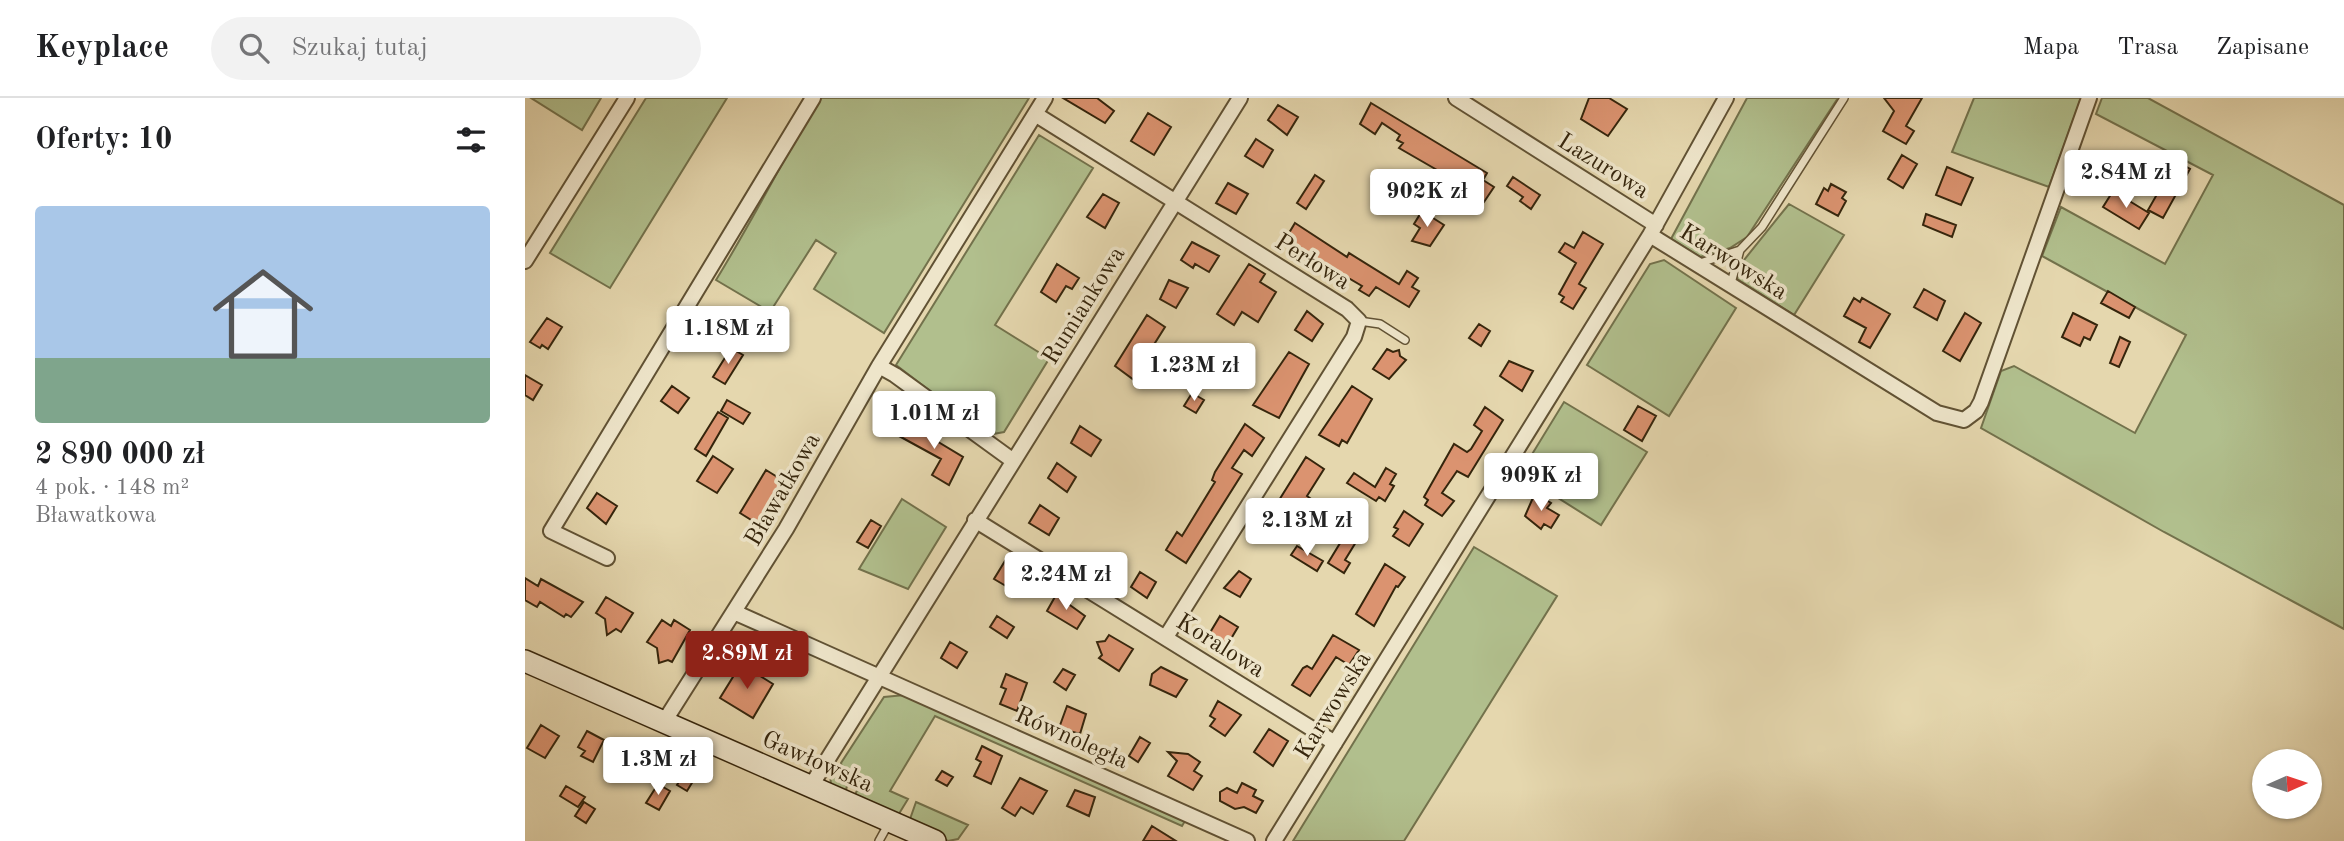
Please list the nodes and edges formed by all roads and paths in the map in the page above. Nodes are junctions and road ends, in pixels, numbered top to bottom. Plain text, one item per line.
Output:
1 (627, 98) edge
2 (813, 98) edge
3 (1045, 98) edge
4 (1240, 98) edge
5 (1455, 98) edge
6 (1726, 98) edge
7 (1844, 98) edge
8 (2089, 98) edge
9 (1035, 114) junction
10 (1174, 202) junction
11 (1653, 230) junction
12 (1740, 250) junction
13 (525, 261) edge
14 (1695, 264) junction
15 (1730, 287) junction
16 (1359, 321) junction
17 (1405, 340) dead end
18 (879, 366) junction
19 (1012, 460) junction
20 (975, 520) junction
21 (607, 558) dead end
22 (734, 612) junction
23 (1166, 637) junction
24 (525, 661) edge
25 (880, 674) junction
26 (664, 722) junction
27 (1335, 743) junction
28 (811, 786) junction
29 (891, 821) junction
30 (879, 841) edge
31 (935, 841) edge
32 (1247, 841) edge
33 (1274, 841) edge

1 - 13 street
2 - 21 street
3 - 9 street, Bławatkowa
4 - 10 street, Rumiankowa
5 - 11 street, Lazurowa
6 - 11 street
7 - 12 lane
8 - 15 street, Karwowska
9 - 10 street, Perłowa
9 - 18 street, Bławatkowa
10 - 16 street, Perłowa
10 - 19 street, Rumiankowa
11 - 14 street, Karwowska
11 - 27 street, Karwowska
12 - 14 lane
12 - 15 lane
14 - 15 street, Karwowska
16 - 17 lane
16 - 23 street, Perłowa
18 - 19 street
18 - 22 street, Bławatkowa
19 - 20 street, Rumiankowa
20 - 23 street, Koralowa
20 - 25 street, Rumiankowa
22 - 25 street, Równoległa
22 - 26 street, Bławatkowa
23 - 27 street, Koralowa
24 - 26 street, Gawłowska
25 - 28 street, Rumiankowa
25 - 32 street, Równoległa
26 - 28 street, Gawłowska
27 - 33 street, Karwowska
28 - 29 street, Gawłowska
29 - 30 lane
29 - 31 street, Gawłowska

